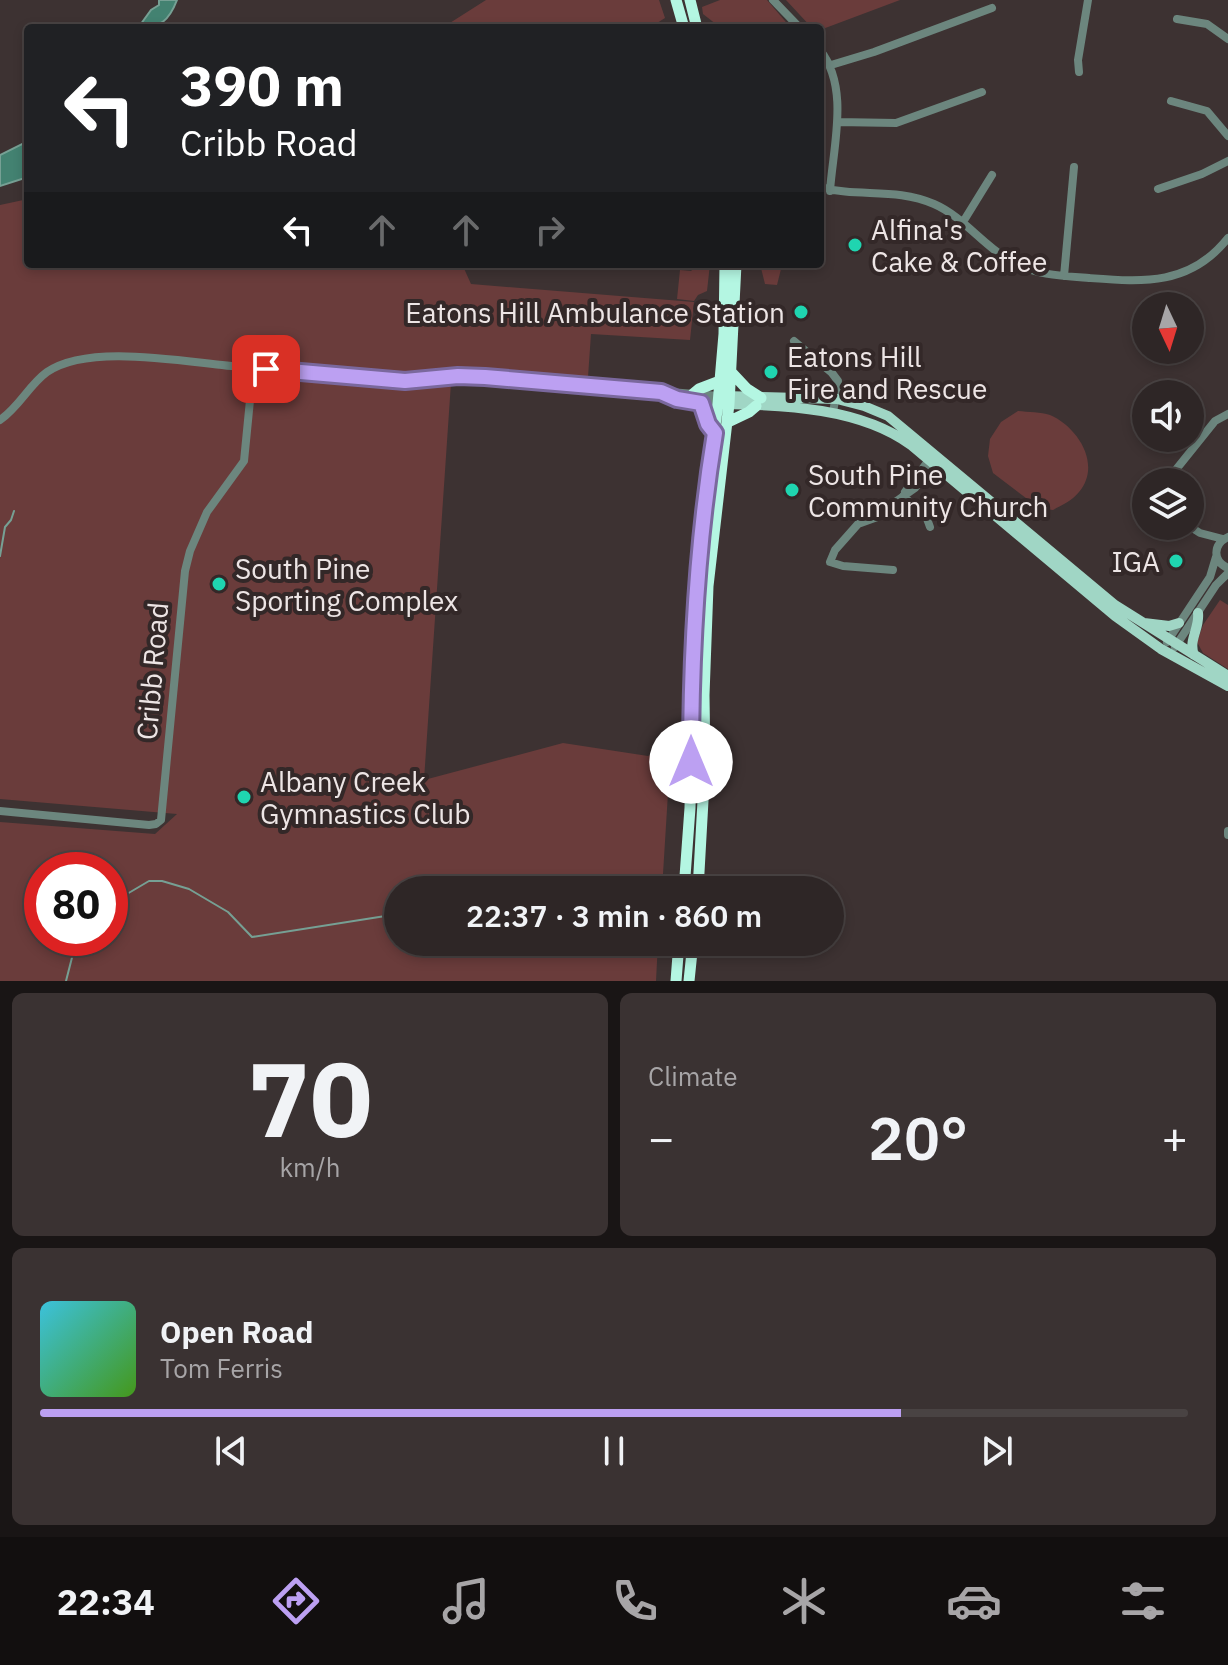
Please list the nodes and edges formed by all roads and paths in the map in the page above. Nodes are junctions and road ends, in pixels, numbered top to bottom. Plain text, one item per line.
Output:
1 (676, 0) edge
2 (690, 0) edge
3 (773, 0) edge
4 (1088, 0) edge
5 (992, 8) dead end
6 (1177, 19) dead end
7 (683, 24) edge
8 (696, 24) edge
9 (796, 24) edge
10 (1228, 39) edge
11 (824, 55) edge
12 (831, 65) junction
13 (1079, 72) dead end
14 (982, 92) dead end
15 (1171, 101) dead end
16 (837, 122) junction
17 (1228, 136) edge
18 (1228, 161) edge
19 (1074, 167) dead end
20 (992, 175) dead end
21 (824, 189) edge
22 (1158, 189) dead end
23 (830, 191) junction
24 (824, 193) edge
25 (963, 222) junction
26 (1228, 238) edge
27 (725, 268) edge
28 (736, 268) edge
29 (1064, 276) junction
30 (794, 341) dead end
31 (242, 367) junction
32 (266, 369) junction
33 (732, 373) junction
34 (252, 380) junction
35 (720, 381) junction
36 (697, 398) junction
37 (837, 399) junction
38 (724, 400) junction
39 (758, 402) junction
40 (833, 413) junction
41 (1228, 414) edge
42 (0, 420) edge
43 (728, 422) junction
44 (715, 433) junction
45 (931, 462) junction
46 (1177, 468) edge
47 (903, 496) junction
48 (930, 527) dead end
49 (1204, 534) edge
50 (1204, 538) edge
51 (1226, 538) edge
52 (1216, 554) junction
53 (893, 570) dead end
54 (1228, 571) edge
55 (1198, 613) junction
56 (1179, 623) junction
57 (1142, 624) junction
58 (1170, 647) junction
59 (1194, 655) junction
60 (1228, 676) edge
61 (1228, 686) edge
62 (0, 811) edge
63 (685, 876) edge
64 (699, 876) edge
65 (678, 956) edge
66 (692, 956) edge
67 (676, 981) edge
68 (689, 981) edge

1 - 7 highway
2 - 8 highway
3 - 9 street
4 - 13 street
5 - 12 street
6 - 10 street
11 - 12 street
12 - 16 street
14 - 16 street
15 - 17 street
16 - 23 street
18 - 22 street
19 - 29 street
20 - 25 street
21 - 23 street
23 - 24 street
23 - 25 street
25 - 29 street
26 - 29 street
27 - 35 highway
28 - 33 highway
30 - 37 street
31 - 32 street
31 - 34 street
31 - 42 street
32 - 34 street
32 - 36 street
33 - 38 highway
33 - 39 highway
34 - 62 street, Cribb Road
35 - 36 highway
35 - 38 highway
36 - 38 street
36 - 44 highway
37 - 39 main road
37 - 40 street
37 - 57 main road
38 - 39 main road
38 - 43 highway
38 - 44 highway
39 - 40 main road
39 - 43 highway
40 - 45 main road
41 - 46 street
43 - 64 highway
44 - 63 highway
45 - 47 street
45 - 58 main road
47 - 48 street
47 - 53 street
49 - 51 street
50 - 52 street
51 - 52 street
52 - 54 street
52 - 56 street
54 - 55 street
55 - 58 street
55 - 59 main road
56 - 57 main road
56 - 58 street
57 - 58 main road
58 - 59 main road
58 - 61 main road
59 - 60 main road
65 - 67 highway
66 - 68 highway

